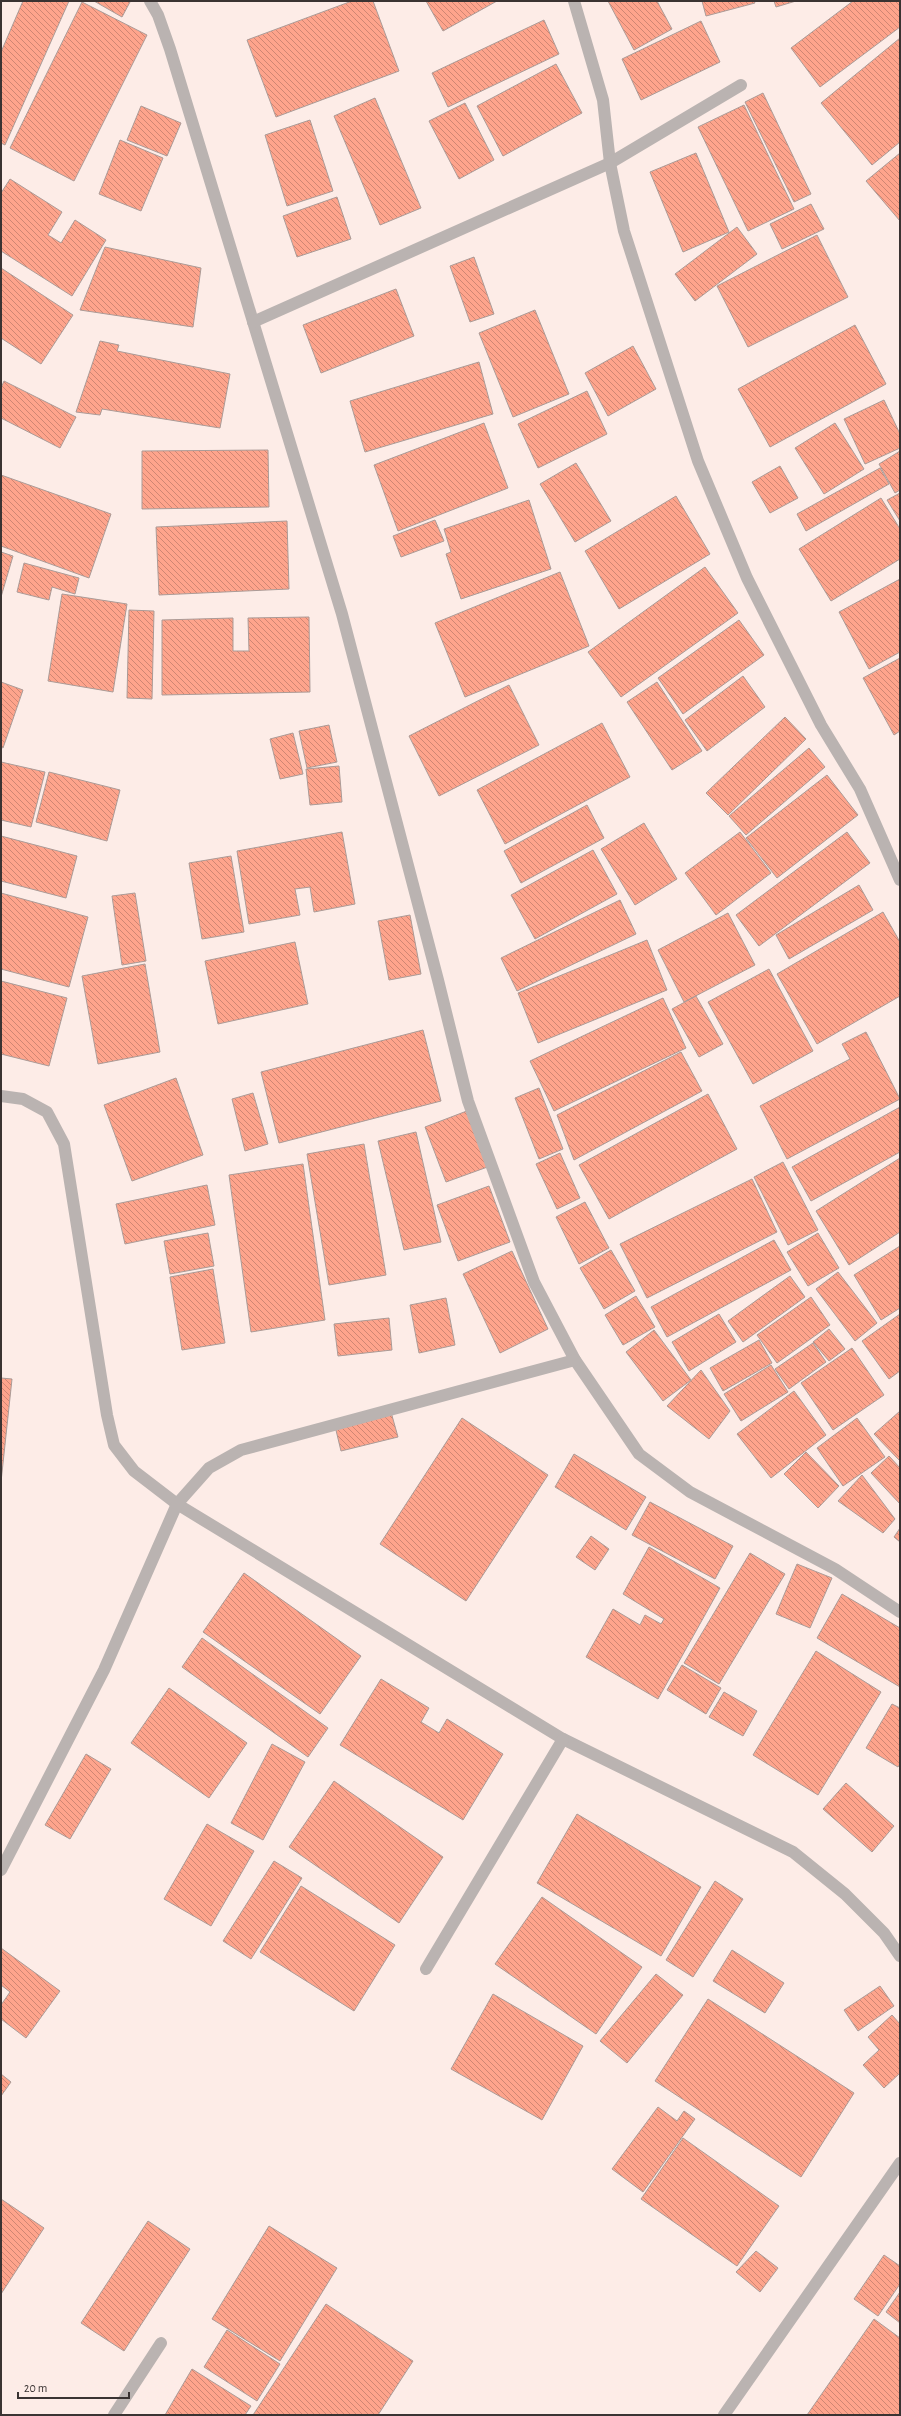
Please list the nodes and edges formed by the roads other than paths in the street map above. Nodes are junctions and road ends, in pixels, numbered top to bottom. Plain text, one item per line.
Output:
1 (150, 1) edge
2 (574, 1) edge
3 (741, 85) dead end
4 (610, 163) junction
5 (253, 322) junction
6 (900, 880) edge
7 (1, 1096) edge
8 (575, 1360) junction
9 (177, 1504) junction
10 (900, 1612) edge
11 (563, 1739) junction
12 (1, 1870) edge
13 (900, 1956) edge
14 (426, 1969) dead end
15 (900, 2163) edge
16 (161, 2343) dead end
17 (114, 2415) edge
18 (724, 2415) edge

1 - 5 street
2 - 4 street
3 - 4 street
4 - 5 street
4 - 6 street
5 - 8 street
7 - 9 street
8 - 9 street
8 - 10 street
9 - 11 street
9 - 12 street
11 - 13 street
11 - 14 street
15 - 18 street
16 - 17 street

